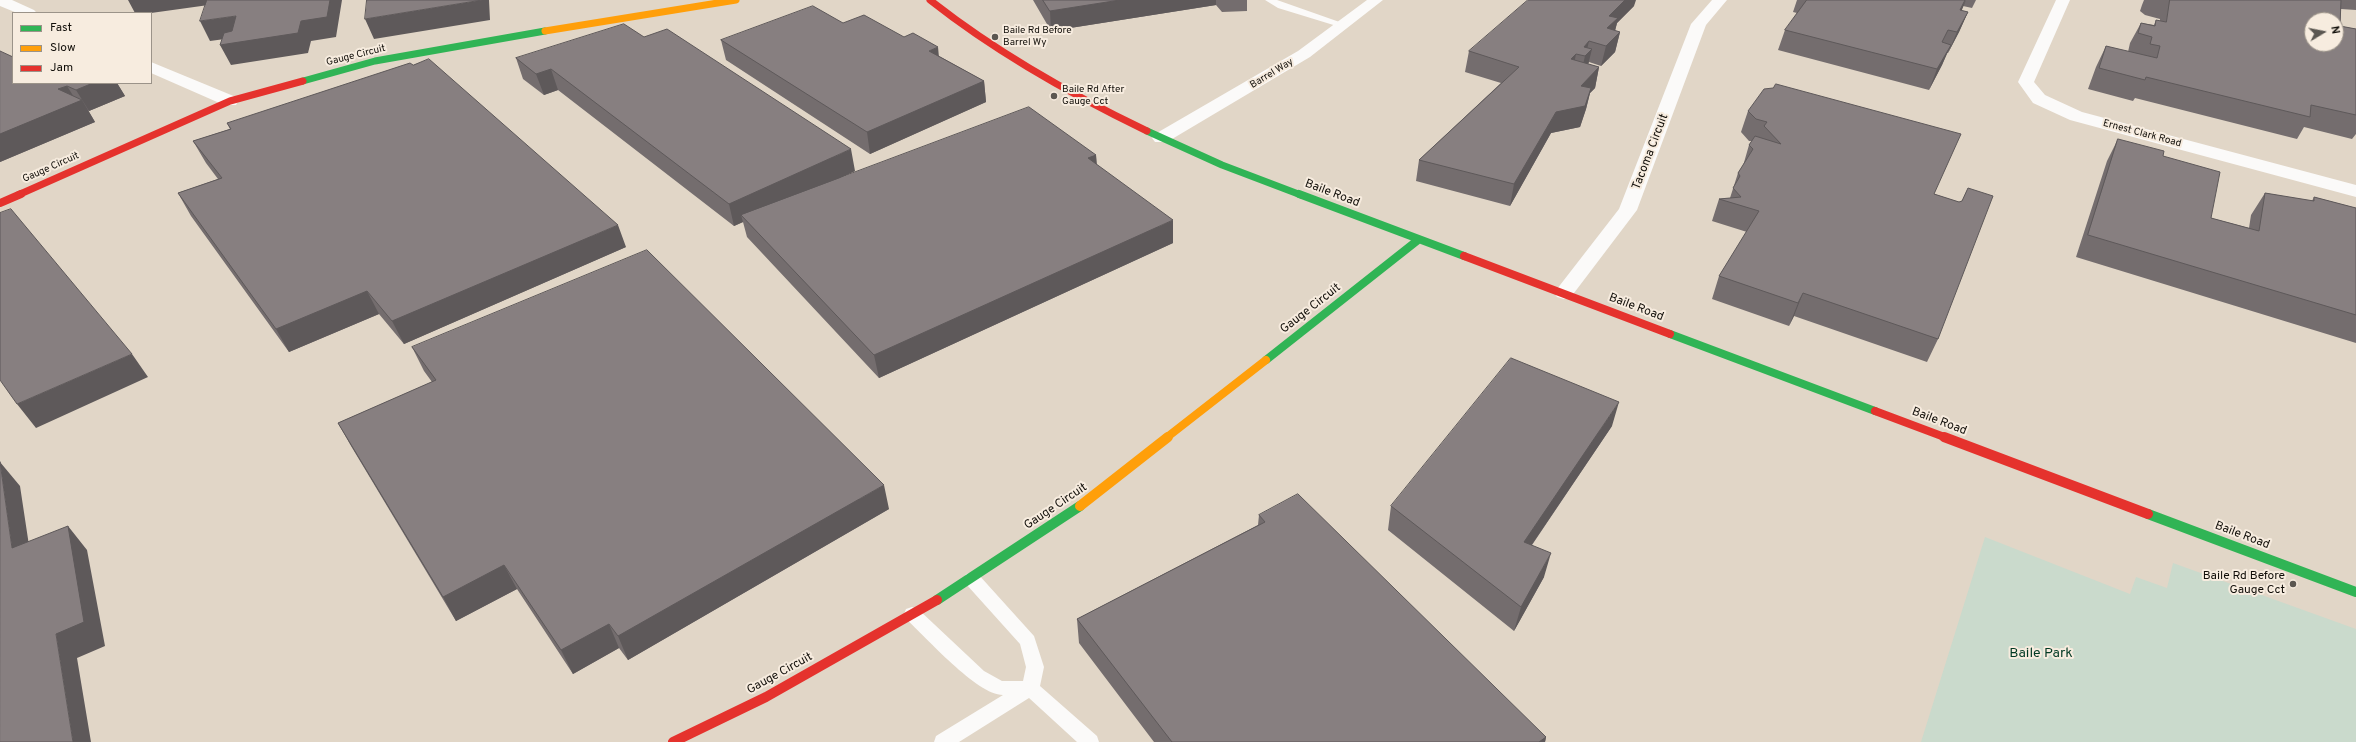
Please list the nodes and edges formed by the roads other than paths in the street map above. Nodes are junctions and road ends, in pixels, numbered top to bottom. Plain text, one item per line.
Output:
1 (0, 0) edge
2 (736, 0) edge
3 (930, 0) edge
4 (1270, 0) edge
5 (1376, 0) edge
6 (1720, 0) edge
7 (2063, 0) edge
8 (27, 12) edge
9 (1343, 25) junction
10 (152, 66) edge
11 (230, 101) junction
12 (1161, 138) junction
13 (2356, 191) edge
14 (0, 203) edge
15 (1418, 240) junction
16 (1564, 293) junction
17 (972, 579) junction
18 (2356, 592) edge
19 (912, 614) junction
20 (1030, 688) junction
21 (673, 742) edge
22 (943, 742) edge
23 (1090, 742) edge

1 - 8 street
2 - 11 street, Gauge Circuit
3 - 12 street, Baile Road
4 - 9 lane
5 - 9 street, Barrel Way
6 - 16 street, Tacoma Circuit
7 - 13 street, Ernest Clark Road
9 - 12 street, Barrel Way
10 - 11 street
11 - 14 street, Gauge Circuit
12 - 15 street, Baile Road
15 - 16 street, Baile Road
15 - 17 street, Gauge Circuit
16 - 18 street, Baile Road
17 - 19 street, Gauge Circuit
17 - 20 lane
19 - 20 lane
19 - 21 street, Gauge Circuit
20 - 22 lane
20 - 23 lane

